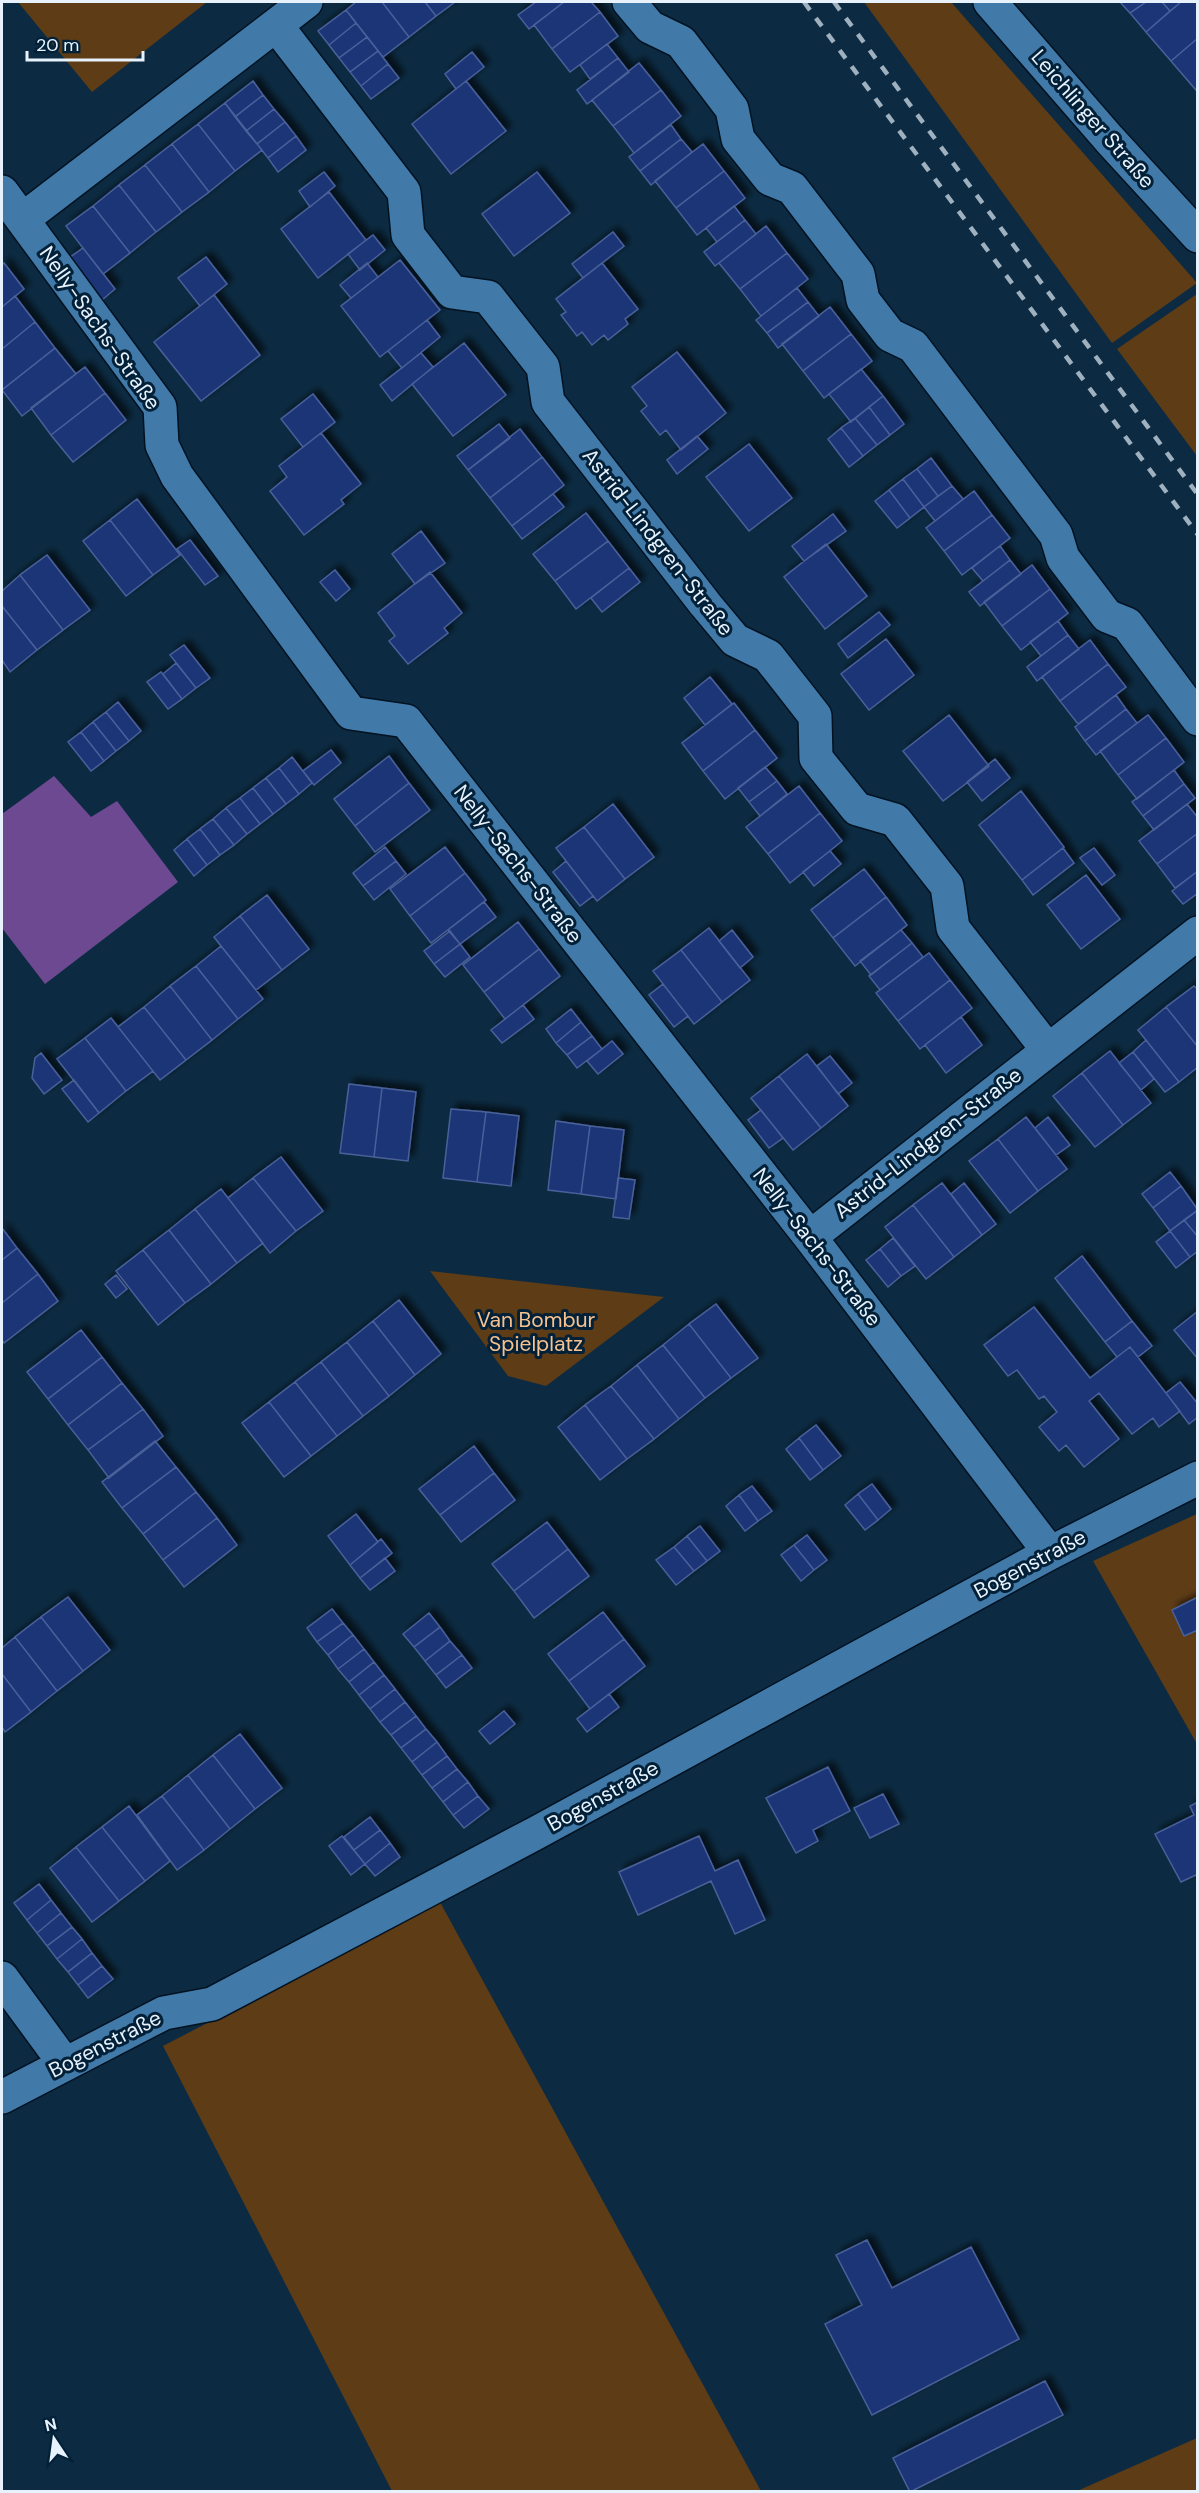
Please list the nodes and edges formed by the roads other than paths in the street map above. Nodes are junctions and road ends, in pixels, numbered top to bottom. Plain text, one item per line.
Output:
1 (306, 2) edge
2 (629, 2) edge
3 (990, 2) edge
4 (276, 25) junction
5 (2, 192) edge
6 (23, 219) junction
7 (1197, 236) edge
8 (1197, 719) edge
9 (1197, 933) edge
10 (1047, 1049) junction
11 (810, 1237) junction
12 (1197, 1478) edge
13 (1050, 1553) junction
14 (2, 1978) edge
15 (65, 2064) junction
16 (2, 2097) edge

1 - 4 street
2 - 8 street
3 - 7 street, Leichlinger Straße
4 - 6 street
4 - 10 street, Astrid-Lindgren-Straße
5 - 6 street, Nelly-Sachs-Straße
6 - 11 street, Nelly-Sachs-Straße
9 - 10 street, Astrid-Lindgren-Straße
10 - 11 street, Astrid-Lindgren-Straße
11 - 13 street, Nelly-Sachs-Straße
12 - 13 street, Bogenstraße
13 - 15 street, Bogenstraße
14 - 15 street
15 - 16 street, Bogenstraße

